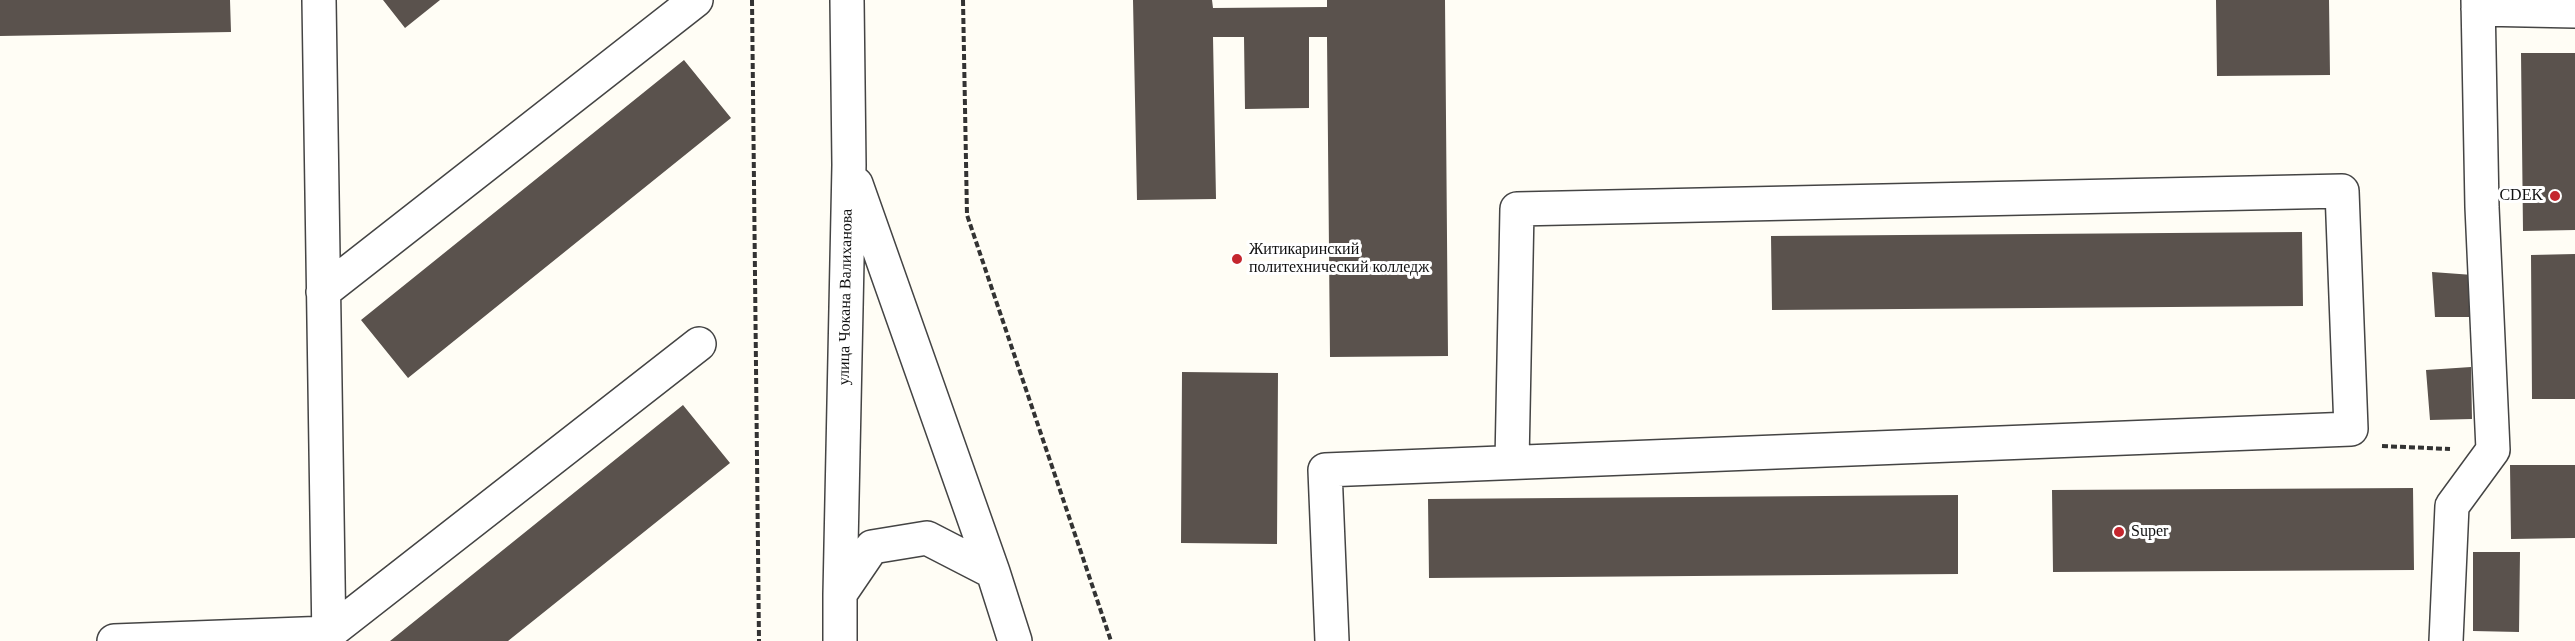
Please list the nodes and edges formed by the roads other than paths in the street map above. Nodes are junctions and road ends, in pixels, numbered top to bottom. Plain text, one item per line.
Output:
1 (319, 0) edge
2 (696, 0) edge
3 (847, 0) edge
4 (2478, 5) edge
5 (2575, 11) edge
6 (849, 165) junction
7 (323, 292) junction
8 (699, 344) dead end
9 (1512, 462) junction
10 (993, 572) junction
11 (840, 594) junction
12 (329, 637) edge
13 (114, 641) edge
14 (840, 641) edge
15 (1015, 641) edge
16 (1332, 641) edge
17 (2446, 641) edge

1 - 7 street
2 - 7 street
3 - 6 street, улица Чокана Валиханова
4 - 5 street
4 - 17 street
6 - 10 street
6 - 11 street, улица Чокана Валиханова
7 - 12 street
8 - 12 street
9 - 9 street
9 - 16 street
10 - 11 street
10 - 15 street
11 - 14 street, улица Чокана Валиханова
12 - 13 street

